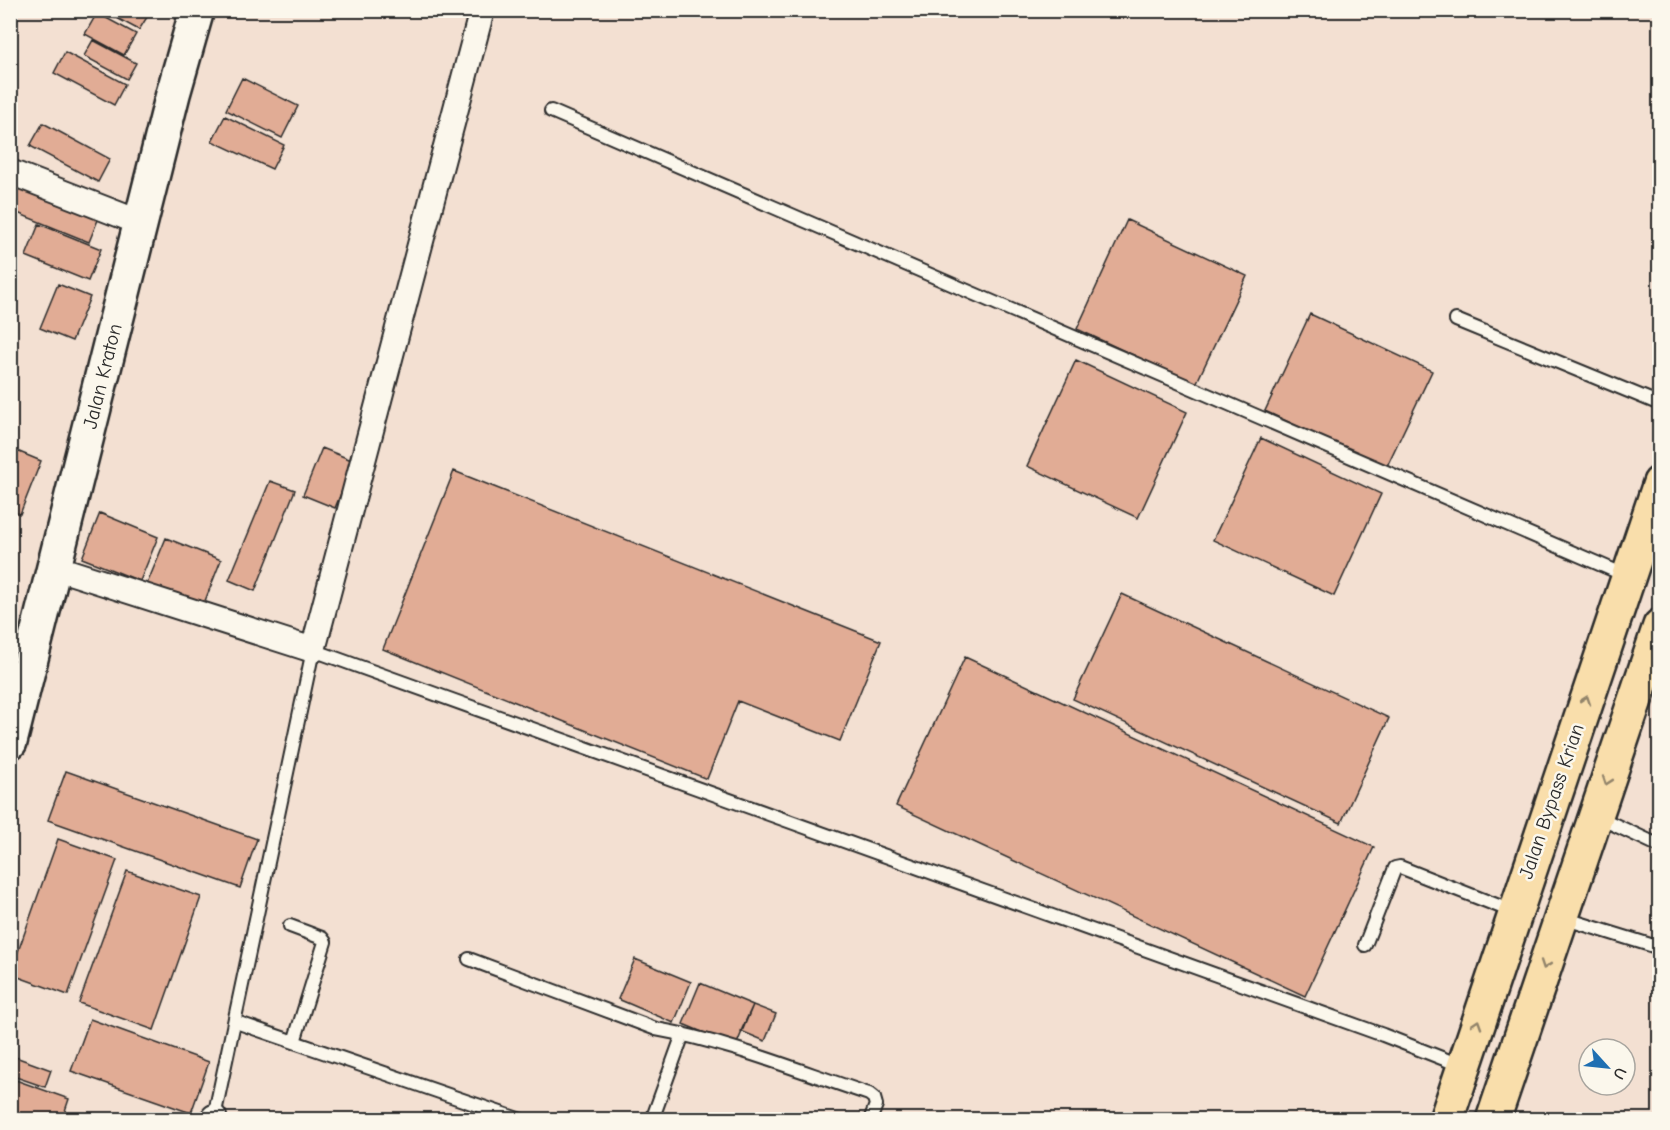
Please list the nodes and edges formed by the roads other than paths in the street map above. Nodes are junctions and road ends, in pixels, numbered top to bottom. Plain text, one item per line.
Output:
1 (196, 10) edge
2 (482, 10) edge
3 (551, 111) dead end
4 (10, 172) edge
5 (141, 223) junction
6 (1456, 320) dead end
7 (1659, 404) edge
8 (1659, 483) edge
9 (54, 567) junction
10 (1627, 576) junction
11 (1659, 626) edge
12 (314, 650) junction
13 (10, 742) edge
14 (1595, 816) junction
15 (1659, 846) edge
16 (1514, 912) junction
17 (1561, 917) junction
18 (290, 926) dead end
19 (1365, 945) dead end
20 (1659, 948) edge
21 (469, 959) dead end
22 (236, 1022) junction
23 (683, 1034) junction
24 (294, 1042) junction
25 (1463, 1067) junction
26 (214, 1118) edge
27 (521, 1119) edge
28 (652, 1119) edge
29 (870, 1119) edge
30 (1446, 1119) edge
31 (1493, 1119) edge

1 - 5 street, Jalan Kraton
2 - 12 street
3 - 10 lane
4 - 5 street
5 - 9 street, Jalan Kraton
6 - 7 lane
8 - 10 highway, Jalan Bypass Krian
9 - 12 street
9 - 13 street, Jalan Kraton
16 -> 10 highway, Jalan Bypass Krian
11 -> 14 highway
12 - 22 lane
12 - 25 lane
14 - 15 lane
14 - 17 highway
16 - 19 lane
25 -> 16 highway, Jalan Bypass Krian
17 - 20 lane
17 -> 31 highway
18 - 24 lane
21 - 23 lane
22 - 24 lane
22 - 26 lane
23 - 28 lane
23 - 29 lane
24 - 27 lane
25 - 30 highway, Jalan Bypass Krian

